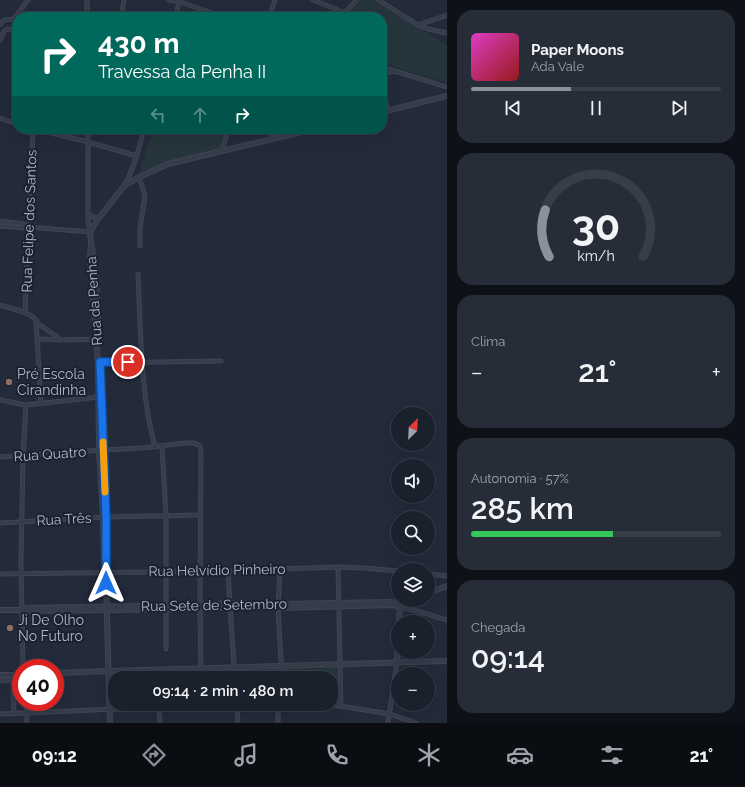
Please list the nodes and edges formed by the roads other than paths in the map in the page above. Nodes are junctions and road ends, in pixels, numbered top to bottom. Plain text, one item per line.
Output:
1 (28, 0) edge
2 (87, 0) edge
3 (124, 0) edge
4 (169, 0) edge
5 (275, 0) edge
6 (313, 0) edge
7 (357, 0) edge
8 (378, 0) edge
9 (180, 1) edge
10 (19, 12) edge
11 (87, 12) edge
12 (122, 12) edge
13 (177, 12) edge
14 (210, 12) edge
15 (271, 12) edge
16 (343, 12) edge
17 (346, 12) edge
18 (447, 15) edge
19 (12, 19) edge
20 (0, 25) edge
21 (418, 25) junction
22 (12, 30) edge
23 (447, 33) edge
24 (0, 40) edge
25 (387, 69) edge
26 (394, 71) junction
27 (387, 72) edge
28 (447, 87) edge
29 (447, 96) edge
30 (387, 106) edge
31 (388, 110) joint
32 (0, 118) edge
33 (12, 122) edge
34 (34, 134) edge
35 (55, 134) edge
36 (88, 134) edge
37 (143, 134) edge
38 (227, 134) edge
39 (272, 134) edge
40 (294, 134) edge
41 (273, 139) junction
42 (88, 142) junction
43 (222, 150) junction
44 (136, 156) junction
45 (139, 177) junction
46 (124, 186) junction
47 (88, 214) junction
48 (98, 218) junction
49 (0, 221) edge
50 (0, 226) edge
51 (29, 226) junction
52 (90, 232) junction
53 (140, 246) dead end
54 (138, 274) dead end
55 (0, 305) edge
56 (25, 313) junction
57 (37, 323) junction
58 (38, 339) junction
59 (98, 339) junction
60 (62, 340) junction
61 (221, 361) dead end
62 (142, 362) junction
63 (99, 363) junction
64 (100, 397) junction
65 (0, 400) edge
66 (41, 403) junction
67 (26, 405) junction
68 (162, 446) junction
69 (154, 447) junction
70 (101, 450) junction
71 (23, 456) junction
72 (0, 457) edge
73 (166, 515) junction
74 (200, 515) junction
75 (104, 517) junction
76 (21, 522) junction
77 (0, 523) edge
78 (338, 567) junction
79 (280, 569) junction
80 (391, 570) edge
81 (166, 571) junction
82 (200, 571) junction
83 (228, 571) junction
84 (105, 573) junction
85 (0, 574) edge
86 (21, 574) junction
87 (435, 575) edge
88 (447, 576) edge
89 (447, 586) edge
90 (435, 590) edge
91 (338, 604) junction
92 (230, 605) junction
93 (391, 605) edge
94 (279, 606) junction
95 (166, 607) junction
96 (200, 607) junction
97 (406, 607) edge
98 (106, 608) junction
99 (0, 610) edge
100 (22, 610) junction
101 (447, 620) edge
102 (166, 649) dead end
103 (23, 659) edge
104 (397, 659) edge
105 (447, 661) edge
106 (397, 662) junction
107 (340, 665) junction
108 (280, 666) junction
109 (201, 668) junction
110 (234, 668) junction
111 (158, 670) joint
112 (108, 671) junction
113 (234, 671) edge
114 (281, 671) edge
115 (64, 673) edge
116 (0, 675) edge
117 (12, 675) edge
118 (0, 680) edge
119 (12, 680) edge
120 (340, 706) joint
121 (108, 709) edge
122 (109, 711) edge
123 (160, 711) edge
124 (237, 711) edge
125 (278, 711) edge
126 (14, 713) joint
127 (26, 713) junction
128 (0, 714) edge
129 (390, 714) junction
130 (27, 723) edge
131 (110, 723) edge
132 (160, 723) edge
133 (238, 723) edge
134 (278, 723) edge
135 (388, 723) edge
136 (416, 723) edge

1 - 10 street
2 - 11 street
3 - 12 street
4 - 9 street
5 - 15 street
6 - 16 street
7 - 17 street
8 - 21 street
9 - 13 street
9 - 14 street
18 - 21 street
19 - 20 street
21 - 23 street
22 - 24 street
25 - 26 street
26 - 27 street
26 - 28 street
29 - 31 street
30 - 31 street
32 - 33 street
34 - 51 street, Rua Felipe dos Santos
35 - 42 street
36 - 42 street, Rua da Penha
37 - 44 street
38 - 43 street
39 - 41 street
40 - 41 street
41 - 43 street
42 - 44 street
42 - 47 street, Rua da Penha
43 - 45 street
44 - 46 street
45 - 46 street
45 - 53 street
46 - 48 street
47 - 48 street
47 - 52 street, Rua da Penha
48 - 52 street
49 - 51 street
50 - 51 street
51 - 52 street
51 - 56 street, Rua Felipe dos Santos
52 - 59 street, Rua da Penha
54 - 62 street
55 - 56 street
56 - 57 street
57 - 58 street
57 - 60 street
58 - 60 street
58 - 66 street
59 - 60 street
59 - 63 street, Rua da Penha
61 - 62 street
62 - 63 street
62 - 69 street
63 - 64 street, Rua da Penha
64 - 66 street
64 - 70 street, Rua da Penha
65 - 67 street
66 - 67 street
67 - 71 street
68 - 69 street, Rua Quatro
68 - 73 street
68 - 74 street, Rua Quatro
69 - 70 street, Rua Quatro
70 - 71 street, Rua Quatro
70 - 75 street, Rua da Penha
71 - 72 street, Rua Quatro
71 - 76 street
73 - 74 street, Rua Três
73 - 75 street, Rua Três
73 - 81 street
74 - 82 street
75 - 76 street, Rua Três
75 - 84 street, Rua da Penha
76 - 77 street, Rua Três
76 - 86 street
78 - 79 street, Rua Helvídio Pinheiro
78 - 80 street, Rua Helvídio Pinheiro
78 - 91 street
79 - 83 street, Rua Helvídio Pinheiro
79 - 94 street
81 - 82 street, Rua Helvídio Pinheiro
81 - 84 street, Rua Helvídio Pinheiro
81 - 95 street
82 - 83 street, Rua Helvídio Pinheiro
82 - 96 street
83 - 92 street
84 - 86 street, Rua Helvídio Pinheiro
84 - 98 street, Rua da Penha
85 - 86 street, Rua Helvídio Pinheiro
86 - 100 street
87 - 88 street
89 - 90 street
91 - 93 street, Rua Sete de Setembro
91 - 94 street, Rua Sete de Setembro
91 - 107 street
92 - 94 street, Rua Sete de Setembro
92 - 96 street, Rua Sete de Setembro
92 - 110 street
94 - 108 street
95 - 96 street, Rua Sete de Setembro
95 - 98 street, Rua Sete de Setembro
95 - 102 street
96 - 109 street
97 - 101 street, Rua Sete de Setembro
98 - 100 street, Rua Sete de Setembro
98 - 112 street, Rua da Penha
99 - 100 street, Rua Sete de Setembro
100 - 103 street
104 - 106 street
105 - 106 street
106 - 107 street
106 - 129 street
107 - 108 street
107 - 120 street
108 - 110 street
108 - 114 street
109 - 110 street
109 - 111 street
110 - 113 street
111 - 112 street
112 - 115 street
116 - 117 street
118 - 119 street
120 - 129 street
121 - 127 street
122 - 131 street, Rua da Penha
123 - 132 street
124 - 133 street
125 - 134 street
126 - 127 street
126 - 128 street
127 - 130 street
129 - 135 street
129 - 136 street

